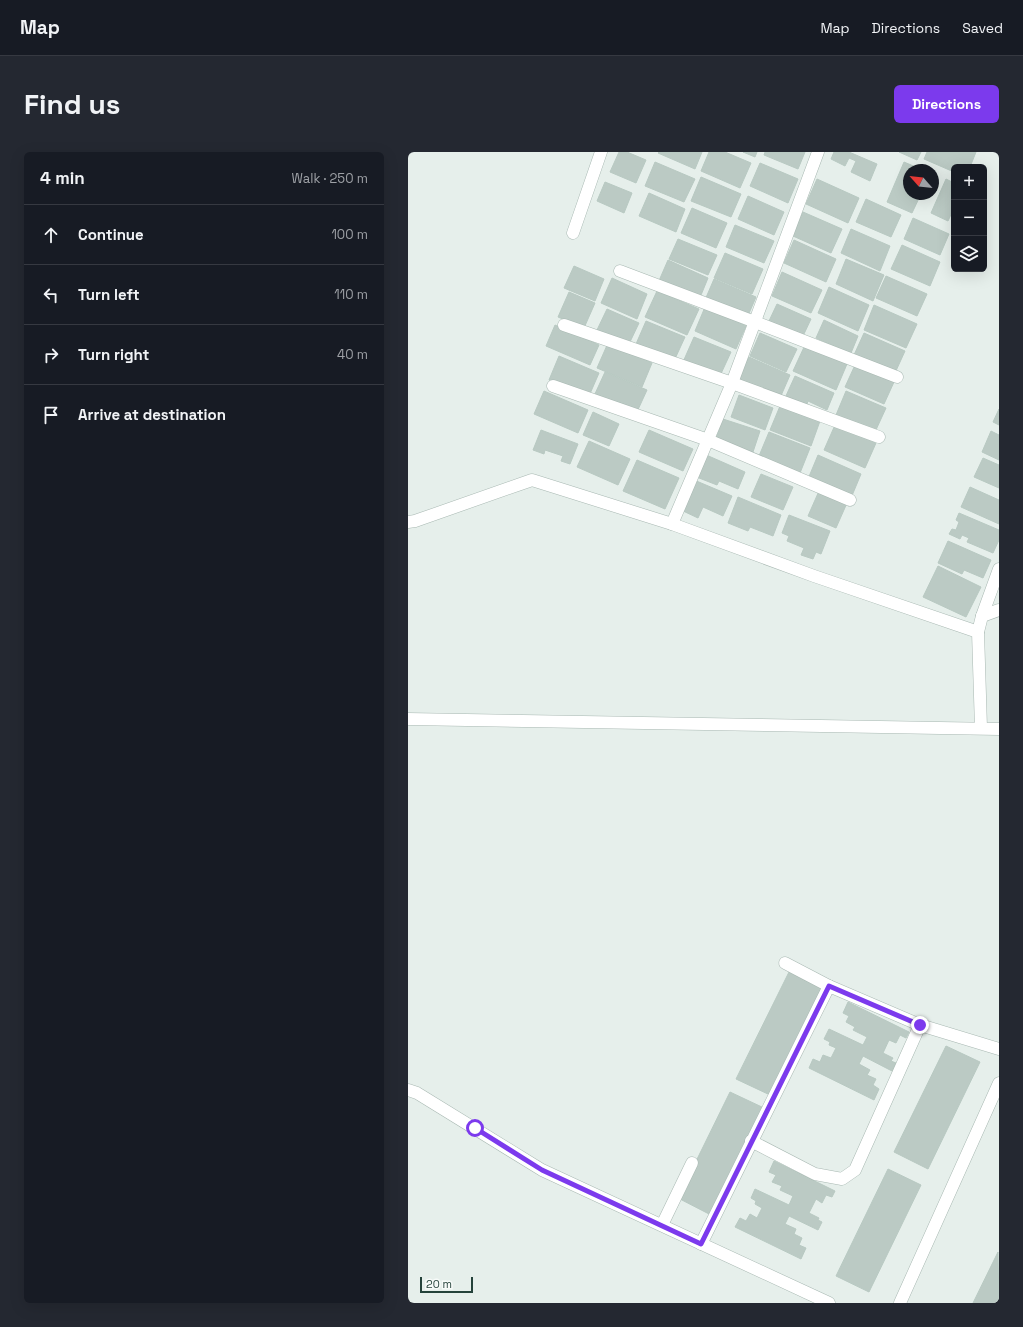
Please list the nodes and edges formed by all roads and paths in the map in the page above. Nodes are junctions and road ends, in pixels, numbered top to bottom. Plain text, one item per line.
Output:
1 (601, 152) edge
2 (818, 152) edge
3 (573, 233) dead end
4 (620, 271) dead end
5 (754, 322) junction
6 (564, 325) dead end
7 (897, 377) dead end
8 (732, 382) junction
9 (553, 386) dead end
10 (879, 437) dead end
11 (708, 440) junction
12 (850, 500) dead end
13 (408, 522) edge
14 (672, 524) junction
15 (999, 569) edge
16 (999, 610) edge
17 (982, 616) junction
18 (978, 632) junction
19 (408, 718) edge
20 (981, 728) junction
21 (999, 729) edge
22 (785, 963) dead end
23 (829, 986) junction
24 (920, 1025) junction
25 (999, 1048) edge
26 (999, 1083) edge
27 (408, 1090) edge
28 (751, 1142) junction
29 (692, 1163) dead end
30 (662, 1225) junction
31 (701, 1244) junction
32 (829, 1303) edge
33 (900, 1303) edge

1 - 3 street
2 - 5 street
4 - 5 street
5 - 7 street
5 - 8 street
6 - 8 street
8 - 10 street
8 - 11 street
9 - 11 street
11 - 12 street
11 - 14 street
13 - 14 street
14 - 18 street
15 - 17 street
16 - 17 street
17 - 18 street
18 - 20 street
19 - 20 street
20 - 21 street
22 - 23 street
23 - 24 street
23 - 28 street
24 - 25 street
24 - 28 street
26 - 33 street
27 - 30 street
28 - 31 street
29 - 30 street
30 - 31 street
31 - 32 street

